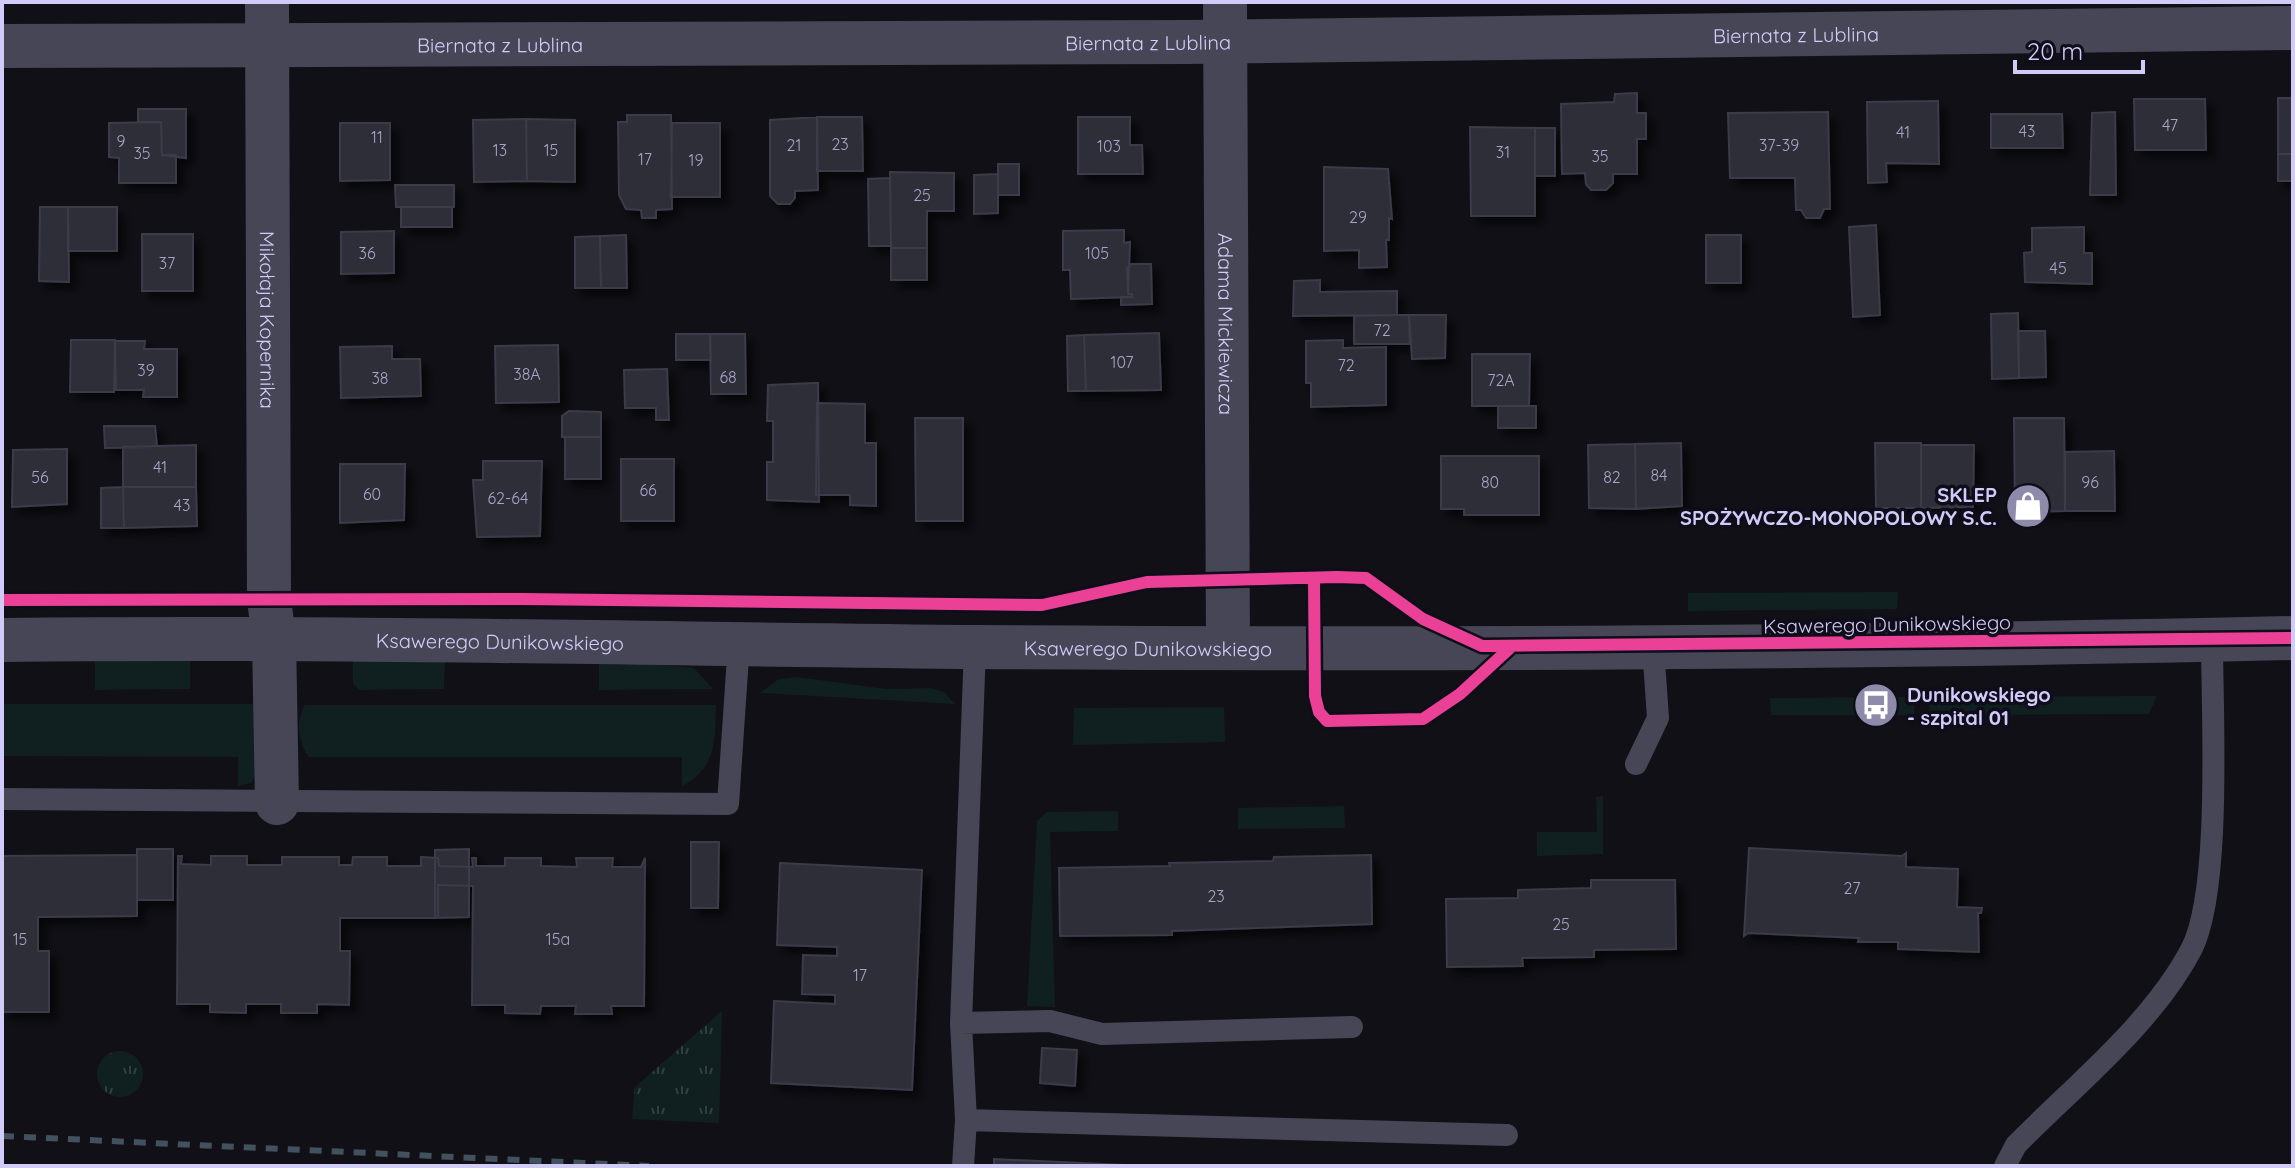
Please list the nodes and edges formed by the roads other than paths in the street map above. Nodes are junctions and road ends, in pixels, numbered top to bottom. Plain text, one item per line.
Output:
1 (1225, 22) edge
2 (267, 23) edge
3 (2293, 28) edge
4 (2, 46) edge
5 (274, 638) junction
6 (2293, 638) edge
7 (2, 640) edge
8 (2212, 640) junction
9 (739, 642) junction
10 (1228, 645) junction
11 (975, 647) junction
12 (1653, 647) junction
13 (1636, 764) dead end
14 (2, 799) edge
15 (277, 803) junction
16 (961, 1023) junction
17 (1352, 1027) dead end
18 (966, 1120) junction
19 (1507, 1135) dead end
20 (963, 1166) edge
21 (2005, 1166) edge

1 - 2 street, Biernata z Lublina
1 - 3 street, Biernata z Lublina
1 - 10 street, Adama Mickiewicza
2 - 4 street, Biernata z Lublina
2 - 5 street, Mikołaja Kopernika
5 - 7 street, Ksawerego Dunikowskiego
5 - 9 street, Ksawerego Dunikowskiego
5 - 15 street, Mikołaja Kopernika
6 - 8 street, Ksawerego Dunikowskiego
8 - 12 street, Ksawerego Dunikowskiego
8 - 21 lane
9 - 11 street, Ksawerego Dunikowskiego
9 - 15 lane
10 - 11 street, Ksawerego Dunikowskiego
10 - 12 street, Ksawerego Dunikowskiego
11 - 16 lane
12 - 13 lane
14 - 15 lane
16 - 17 lane
16 - 18 lane
18 - 19 lane
18 - 20 lane

